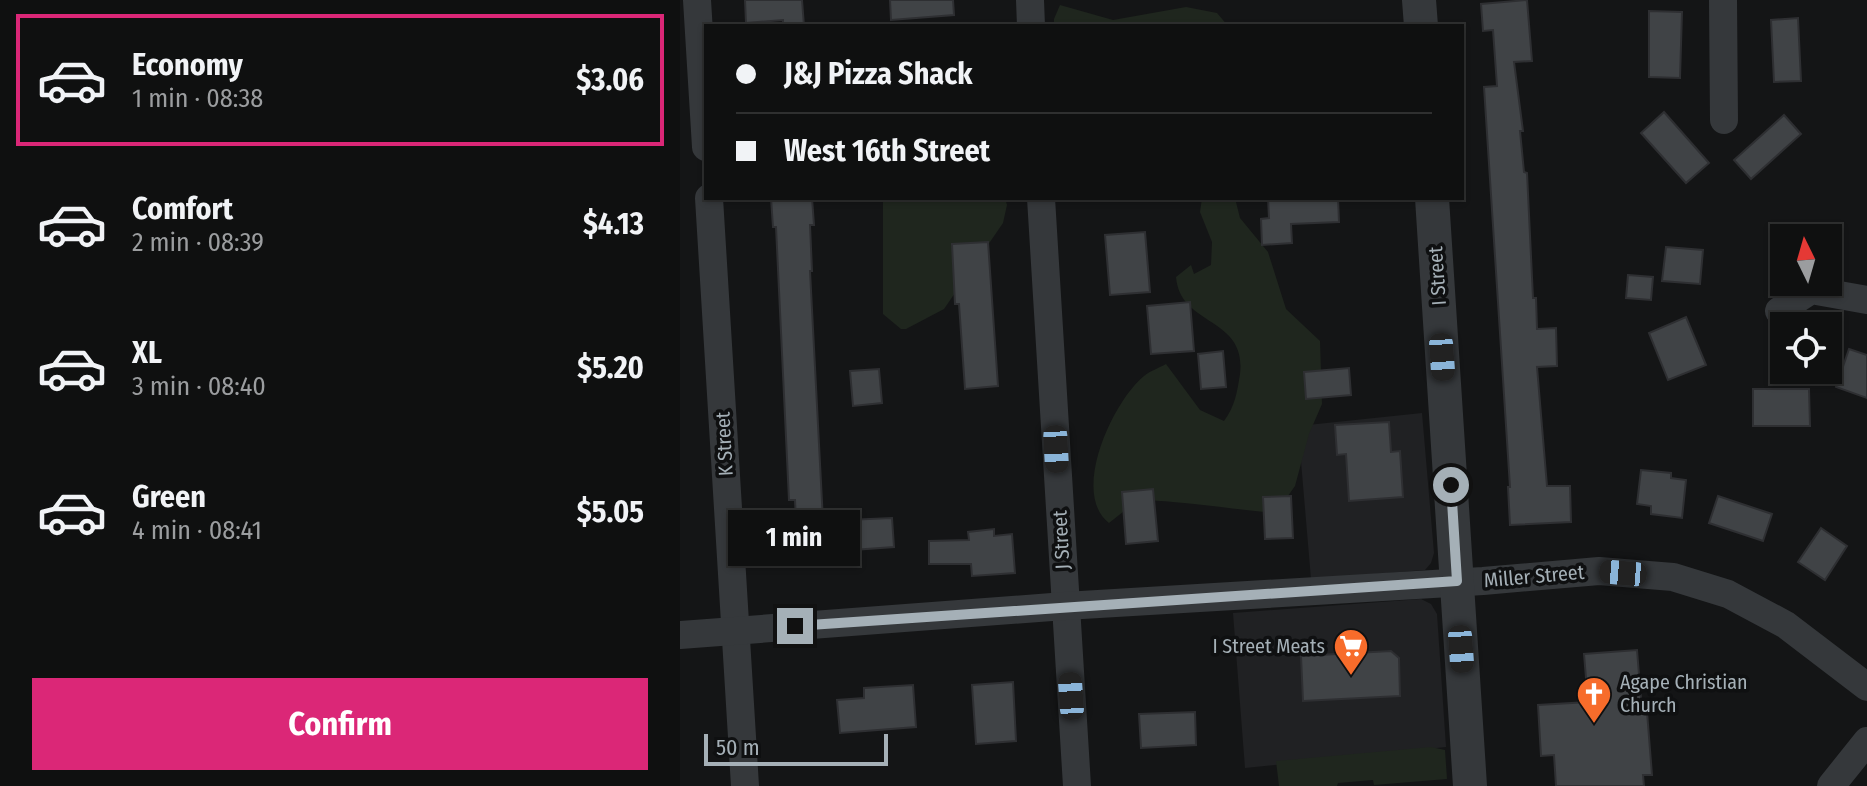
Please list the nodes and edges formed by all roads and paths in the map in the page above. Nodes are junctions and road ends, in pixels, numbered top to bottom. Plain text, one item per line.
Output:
1 (697, 0) edge
2 (1030, 0) edge
3 (1419, 0) edge
4 (1723, 0) edge
5 (1031, 24) edge
6 (1421, 24) edge
7 (704, 114) edge
8 (1724, 120) dead end
9 (709, 200) edge
10 (1041, 200) edge
11 (1432, 200) edge
12 (1867, 300) edge
13 (1779, 311) dead end
14 (1457, 581) junction
15 (1065, 606) junction
16 (735, 631) junction
17 (680, 635) edge
18 (1867, 687) edge
19 (1867, 741) edge
20 (745, 786) edge
21 (1077, 786) edge
22 (1470, 786) edge
23 (1831, 786) edge

1 - 7 street
2 - 5 street
3 - 6 street
4 - 8 street
9 - 16 street, K Street
10 - 15 street, J Street
11 - 14 street, I Street
12 - 13 street
14 - 15 street, Miller Street
14 - 18 street, Miller Street
14 - 22 street, I Street
15 - 16 street, Miller Street
15 - 21 street, J Street
16 - 17 street, Miller Street
16 - 20 street, K Street
19 - 23 street

